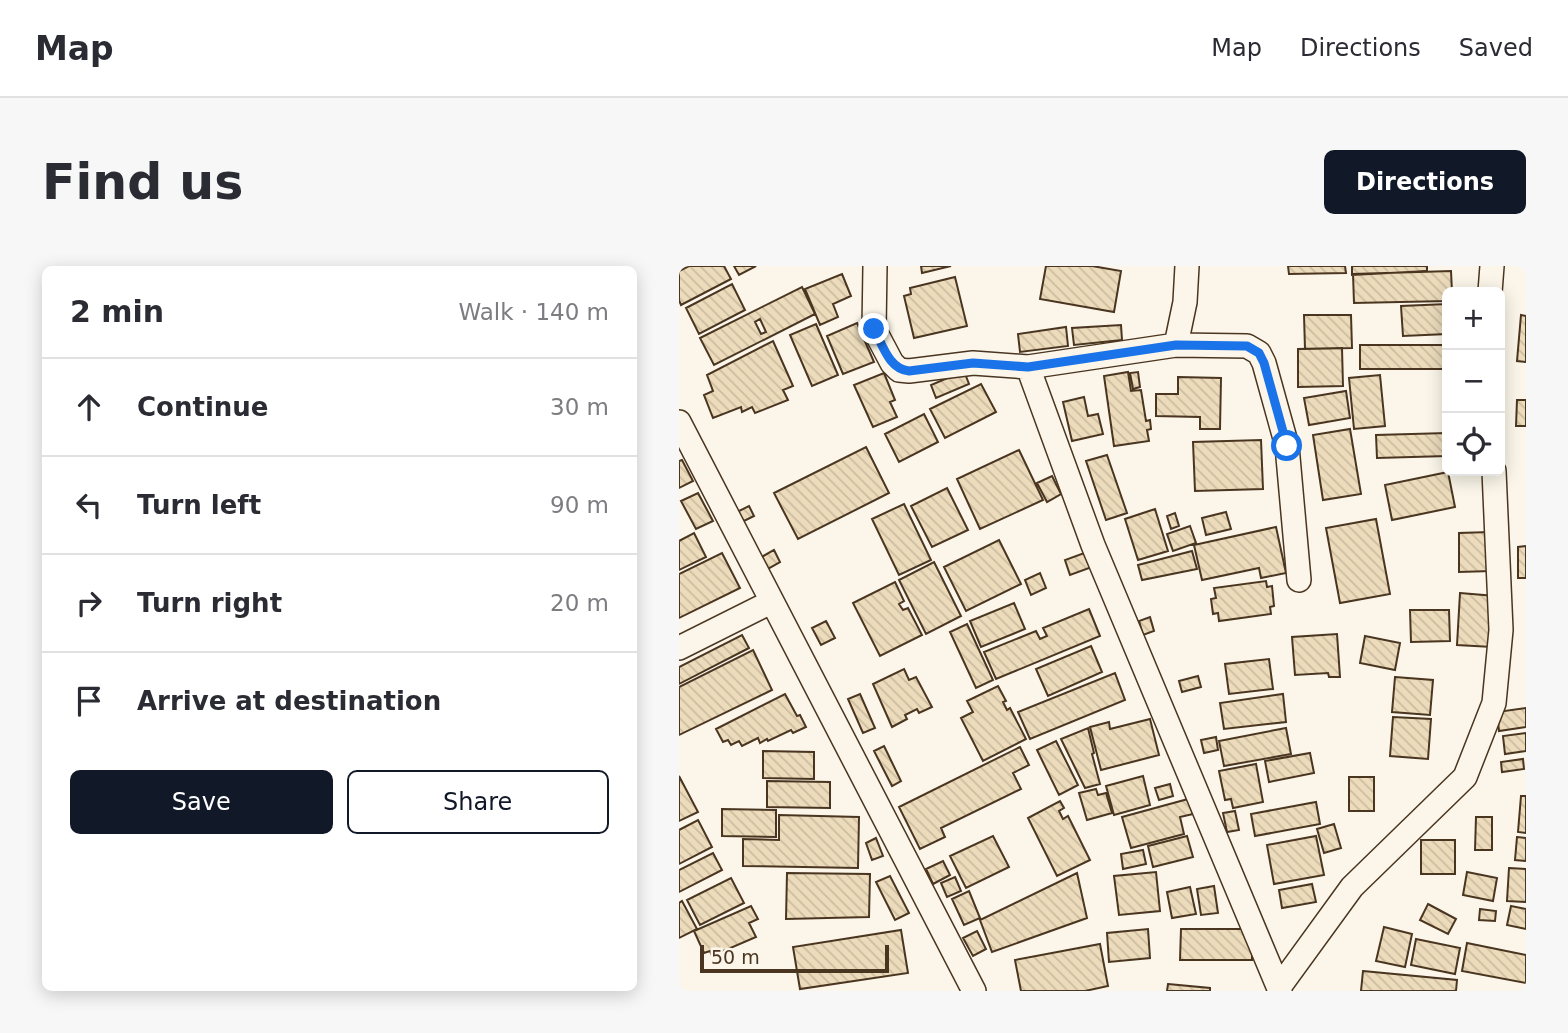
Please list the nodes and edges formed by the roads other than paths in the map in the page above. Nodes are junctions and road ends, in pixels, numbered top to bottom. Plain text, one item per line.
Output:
1 (875, 266) edge
2 (1187, 266) edge
3 (1492, 266) edge
4 (1490, 287) edge
5 (1176, 345) junction
6 (1028, 367) junction
7 (679, 422) edge
8 (1495, 476) edge
9 (1299, 580) dead end
10 (771, 602) junction
11 (679, 648) edge
12 (1280, 988) edge
13 (974, 991) edge

1 - 6 street
2 - 5 street
3 - 4 street
5 - 6 street
5 - 9 street
6 - 12 street
7 - 10 street
8 - 12 street
10 - 11 street
10 - 13 street

